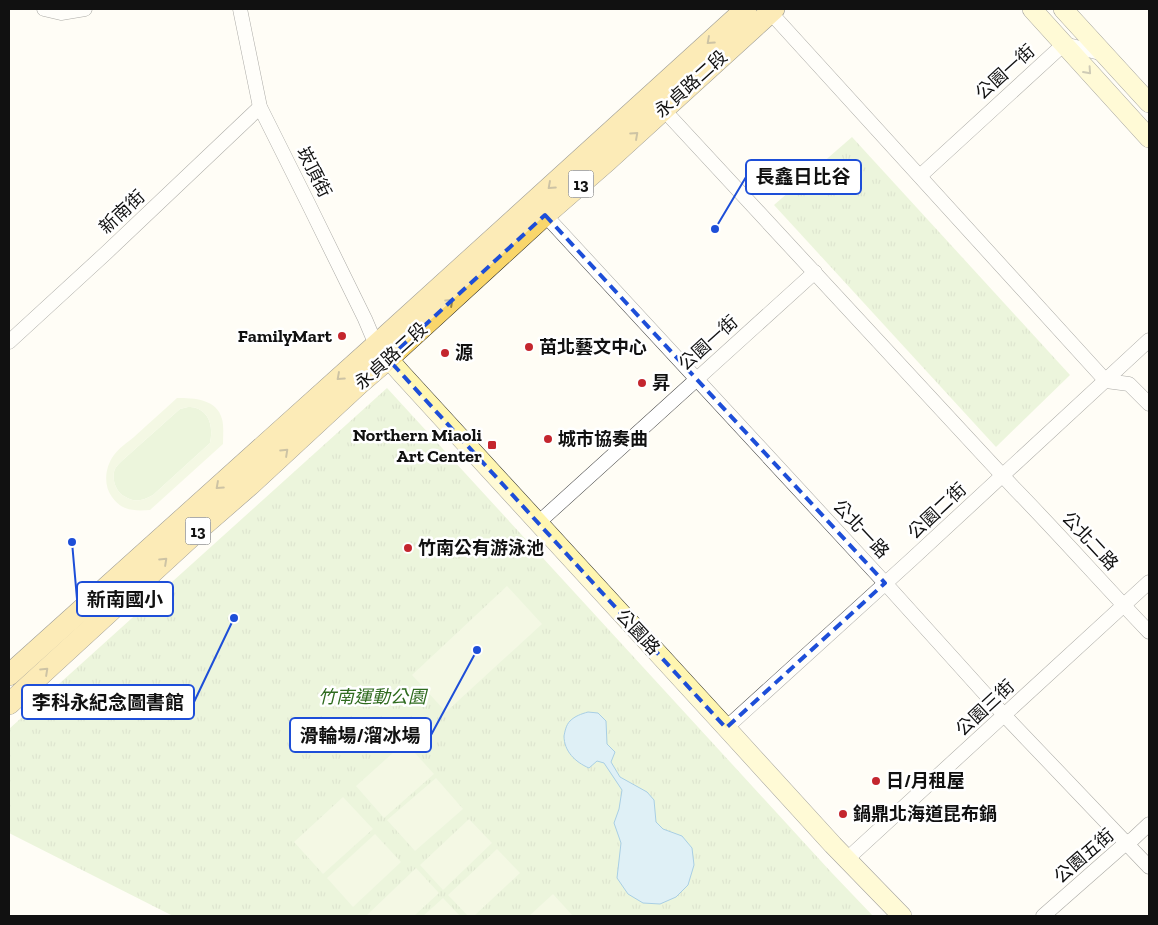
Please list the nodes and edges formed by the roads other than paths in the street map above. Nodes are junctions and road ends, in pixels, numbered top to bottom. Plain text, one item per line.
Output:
1 (44, 9) edge
2 (85, 9) edge
3 (240, 9) edge
4 (746, 9) edge
5 (1032, 9) edge
6 (1063, 9) edge
7 (772, 10) edge
8 (1064, 44) junction
9 (1104, 54) junction
10 (1149, 104) edge
11 (260, 107) junction
12 (664, 109) junction
13 (1149, 138) edge
14 (601, 154) junction
15 (920, 176) junction
16 (545, 215) junction
17 (815, 272) junction
18 (1149, 340) edge
19 (9, 342) edge
20 (382, 352) junction
21 (697, 378) junction
22 (1106, 381) junction
23 (1149, 404) edge
24 (1003, 476) junction
25 (538, 522) junction
26 (1149, 582) edge
27 (885, 583) junction
28 (1123, 605) junction
29 (1149, 632) edge
30 (9, 675) edge
31 (9, 703) edge
32 (1005, 716) junction
33 (726, 728) junction
34 (1149, 824) edge
35 (1126, 843) junction
36 (846, 860) junction
37 (1149, 867) edge
38 (902, 916) edge
39 (1043, 916) edge

1 - 2 street
3 - 11 street, 崁頂街
4 -> 14 main road, 永貞路二段 / 13
5 - 8 street
6 - 9 street
7 - 12 main road, 永貞路二段 / 13
7 - 15 street
8 - 9 street
8 -> 13 street
8 - 15 street, 公園一街
9 - 10 street
11 - 19 street, 新南街
11 - 20 street, 崁頂街
14 -> 12 main road, 永貞路二段 / 13
12 - 17 street, 公北二路
14 - 16 main road, 永貞路二段 / 13
14 -> 20 main road, 永貞路二段 / 13
15 - 22 street
20 -> 16 main road, 永貞路二段 / 13
16 - 21 street, 公北一路
17 - 21 street, 公園一街
17 - 24 street, 公北二路
18 - 22 street, 公園二街
20 - 25 street, 公園路
20 -> 30 main road, 永貞路二段 / 13
31 -> 20 main road, 永貞路二段 / 13
21 - 25 street, 公園一街
21 - 27 street, 公北一路
22 - 23 street
22 - 24 street, 公園二街
24 - 27 street, 公園二街
24 - 28 street, 公北二路
25 - 33 street, 公園路
26 - 28 street, 公園三街
27 - 32 street, 公北一路
27 - 33 street, 公園二街
28 - 29 street, 公北二路
28 - 32 street, 公園三街
32 - 35 street, 公北一路
32 - 36 street, 公園三街
33 - 36 street, 公園路
34 - 35 street, 公園五街
35 - 37 street, 公北一路
35 - 39 street, 公園五街
36 - 38 street, 公園路

